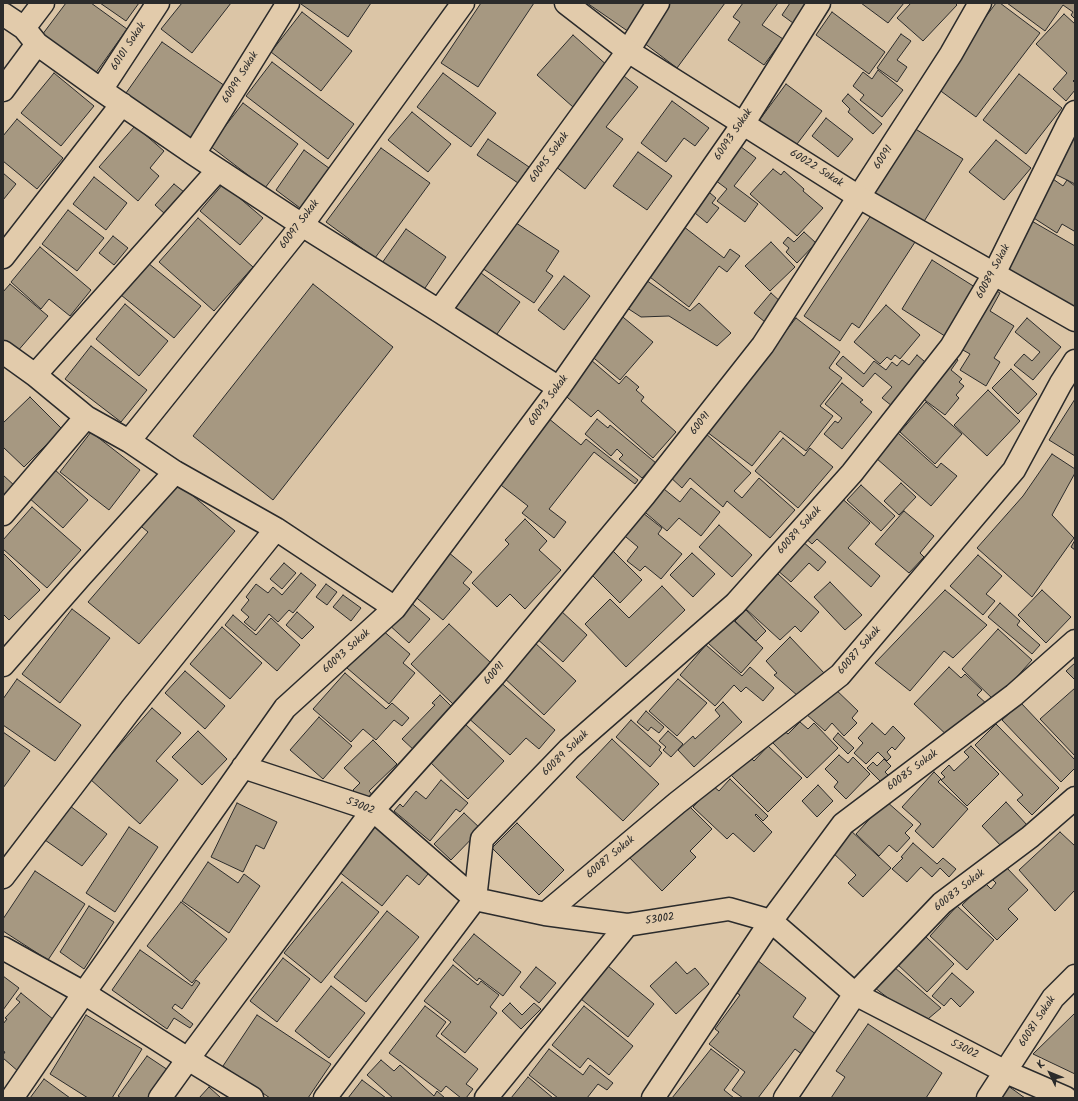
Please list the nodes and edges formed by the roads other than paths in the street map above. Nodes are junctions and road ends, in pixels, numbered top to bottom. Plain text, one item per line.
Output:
1 (43, 3) edge
2 (158, 3) edge
3 (288, 3) edge
4 (463, 3) edge
5 (566, 3) edge
6 (658, 3) edge
7 (819, 3) edge
8 (980, 3) edge
9 (3, 14) edge
10 (30, 36) junction
11 (628, 51) junction
12 (3, 90) edge
13 (101, 90) junction
14 (122, 104) junction
15 (1075, 112) edge
16 (742, 124) junction
17 (194, 154) junction
18 (218, 170) junction
19 (859, 197) junction
20 (302, 225) junction
21 (3, 257) edge
22 (994, 274) junction
23 (439, 311) junction
24 (1075, 320) edge
25 (3, 352) edge
26 (1075, 361) edge
27 (35, 375) junction
28 (559, 388) junction
29 (86, 417) junction
30 (129, 441) junction
31 (175, 472) junction
32 (3, 514) edge
33 (276, 529) junction
34 (395, 608) junction
35 (1075, 641) edge
36 (3, 665) edge
37 (243, 767) junction
38 (1075, 798) edge
39 (373, 810) junction
40 (3, 877) edge
41 (475, 899) junction
42 (545, 914) junction
43 (771, 921) junction
44 (627, 925) junction
45 (3, 948) edge
46 (1075, 976) edge
47 (84, 993) junction
48 (855, 994) junction
49 (188, 1059) junction
50 (1006, 1072) junction
51 (12, 1098) edge
52 (160, 1098) edge
53 (252, 1098) edge
54 (325, 1098) edge
55 (486, 1098) edge
56 (653, 1098) edge
57 (786, 1098) edge
58 (988, 1098) edge
59 (1066, 1098) edge

1 - 10 street
2 - 13 street, 60101 Sokak
3 - 17 street, 60099 Sokak
4 - 20 street, 60097 Sokak
5 - 11 street, 60022 Sokak
6 - 11 street, 60095 Sokak
7 - 16 street, 60093 Sokak
8 - 19 street, 60091
9 - 10 street
10 - 12 street
10 - 13 street
11 - 16 street, 60022 Sokak
11 - 23 street, 60095 Sokak
13 - 14 street
14 - 17 street
14 - 21 street
15 - 22 street, 60089 Sokak
16 - 19 street, 60022 Sokak
16 - 28 street, 60093 Sokak
17 - 18 street
18 - 20 street
18 - 27 street
19 - 22 street, 60022 Sokak
19 - 39 street, 60091
20 - 23 street
20 - 30 street, 60097 Sokak
22 - 24 street, 60022 Sokak
22 - 41 street, 60089 Sokak
23 - 28 street
25 - 27 street
26 - 42 street, 60087 Sokak
27 - 29 street
28 - 34 street, 60093 Sokak
29 - 30 street
29 - 32 street
30 - 31 street
31 - 33 street
31 - 36 street
33 - 34 street
33 - 40 street
34 - 37 street, 60093 Sokak
35 - 43 street, 60085 Sokak
37 - 39 street, 53002
37 - 47 street, 60093 Sokak
38 - 48 street, 60083 Sokak
39 - 41 street, 53002
39 - 49 street, 60091
41 - 42 street, 53002
41 - 54 street
42 - 44 street, 53002
43 - 44 street, 53002
43 - 48 street, 53002
43 - 56 street, 60085 Sokak
44 - 55 street
45 - 47 street
46 - 50 street, 60081 Sokak
47 - 49 street
47 - 51 street, 60093 Sokak
48 - 50 street, 53002
48 - 57 street, 60083 Sokak
49 - 52 street, 60091
49 - 53 street
50 - 58 street, 60081 Sokak
50 - 59 street, 53002

